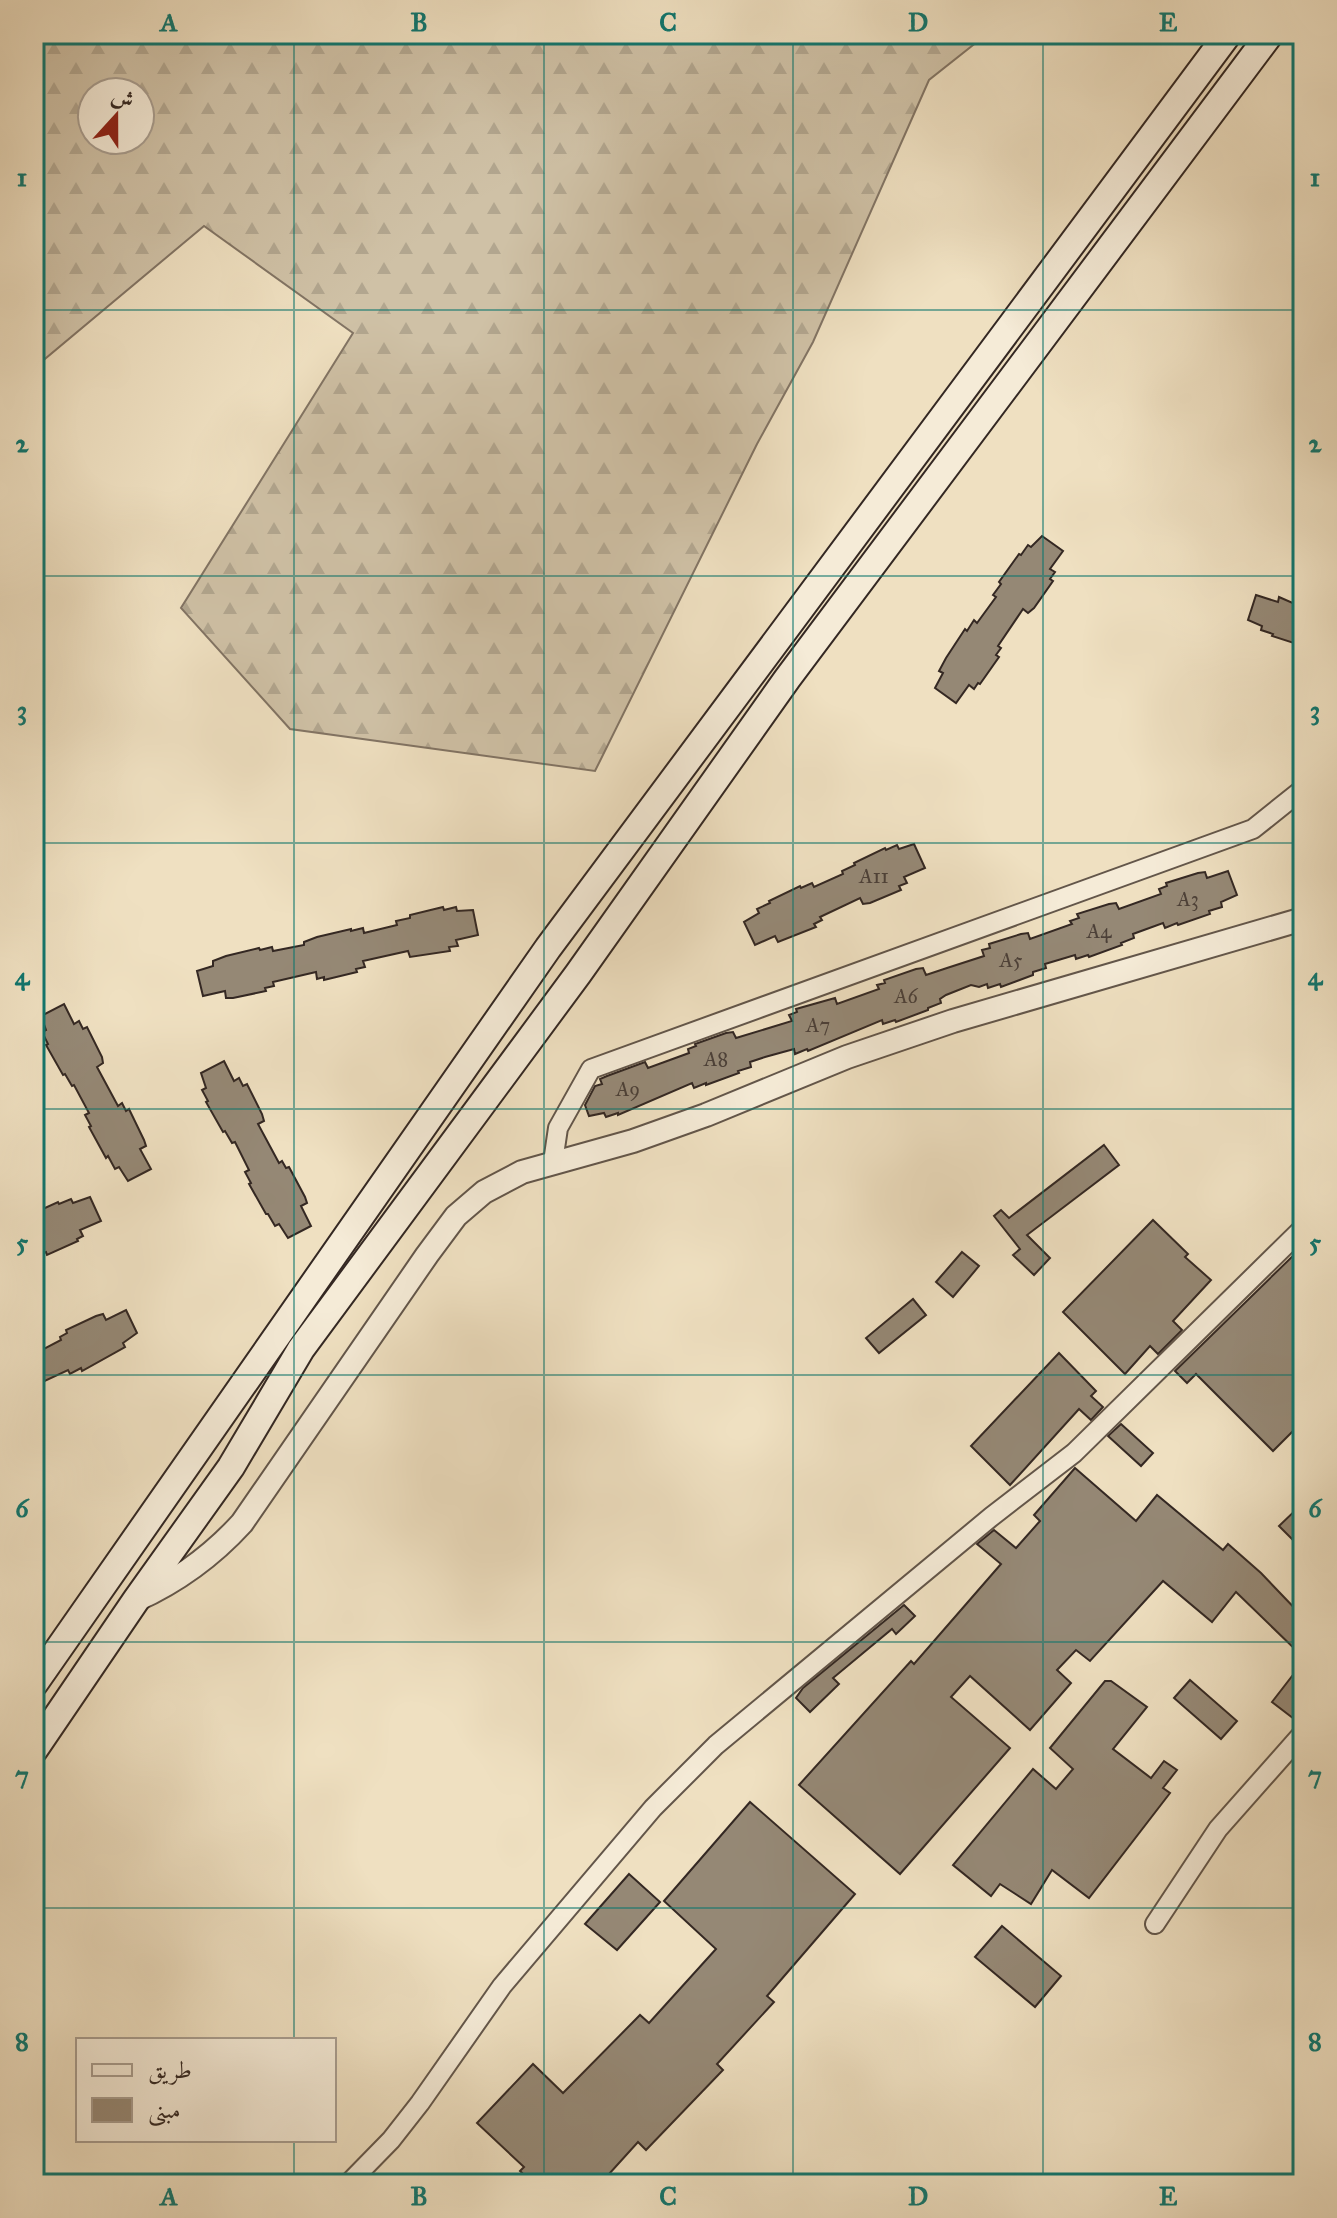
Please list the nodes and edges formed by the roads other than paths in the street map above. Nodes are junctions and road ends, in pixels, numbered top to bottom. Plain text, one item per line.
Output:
1 (1228, 34) edge
2 (1270, 34) edge
3 (1303, 789) edge
4 (1303, 919) edge
5 (553, 1162) junction
6 (1303, 1228) edge
7 (243, 1386) junction
8 (270, 1404) junction
9 (136, 1600) junction
10 (34, 1684) edge
11 (1303, 1733) edge
12 (34, 1750) edge
13 (1155, 1924) dead end
14 (348, 2184) edge

1 - 7 main road
2 - 8 main road
3 - 5 street
4 - 5 street
5 - 9 street
6 - 14 street
7 - 8 main road
7 - 10 main road
8 - 9 main road
9 - 12 main road
11 - 13 street

